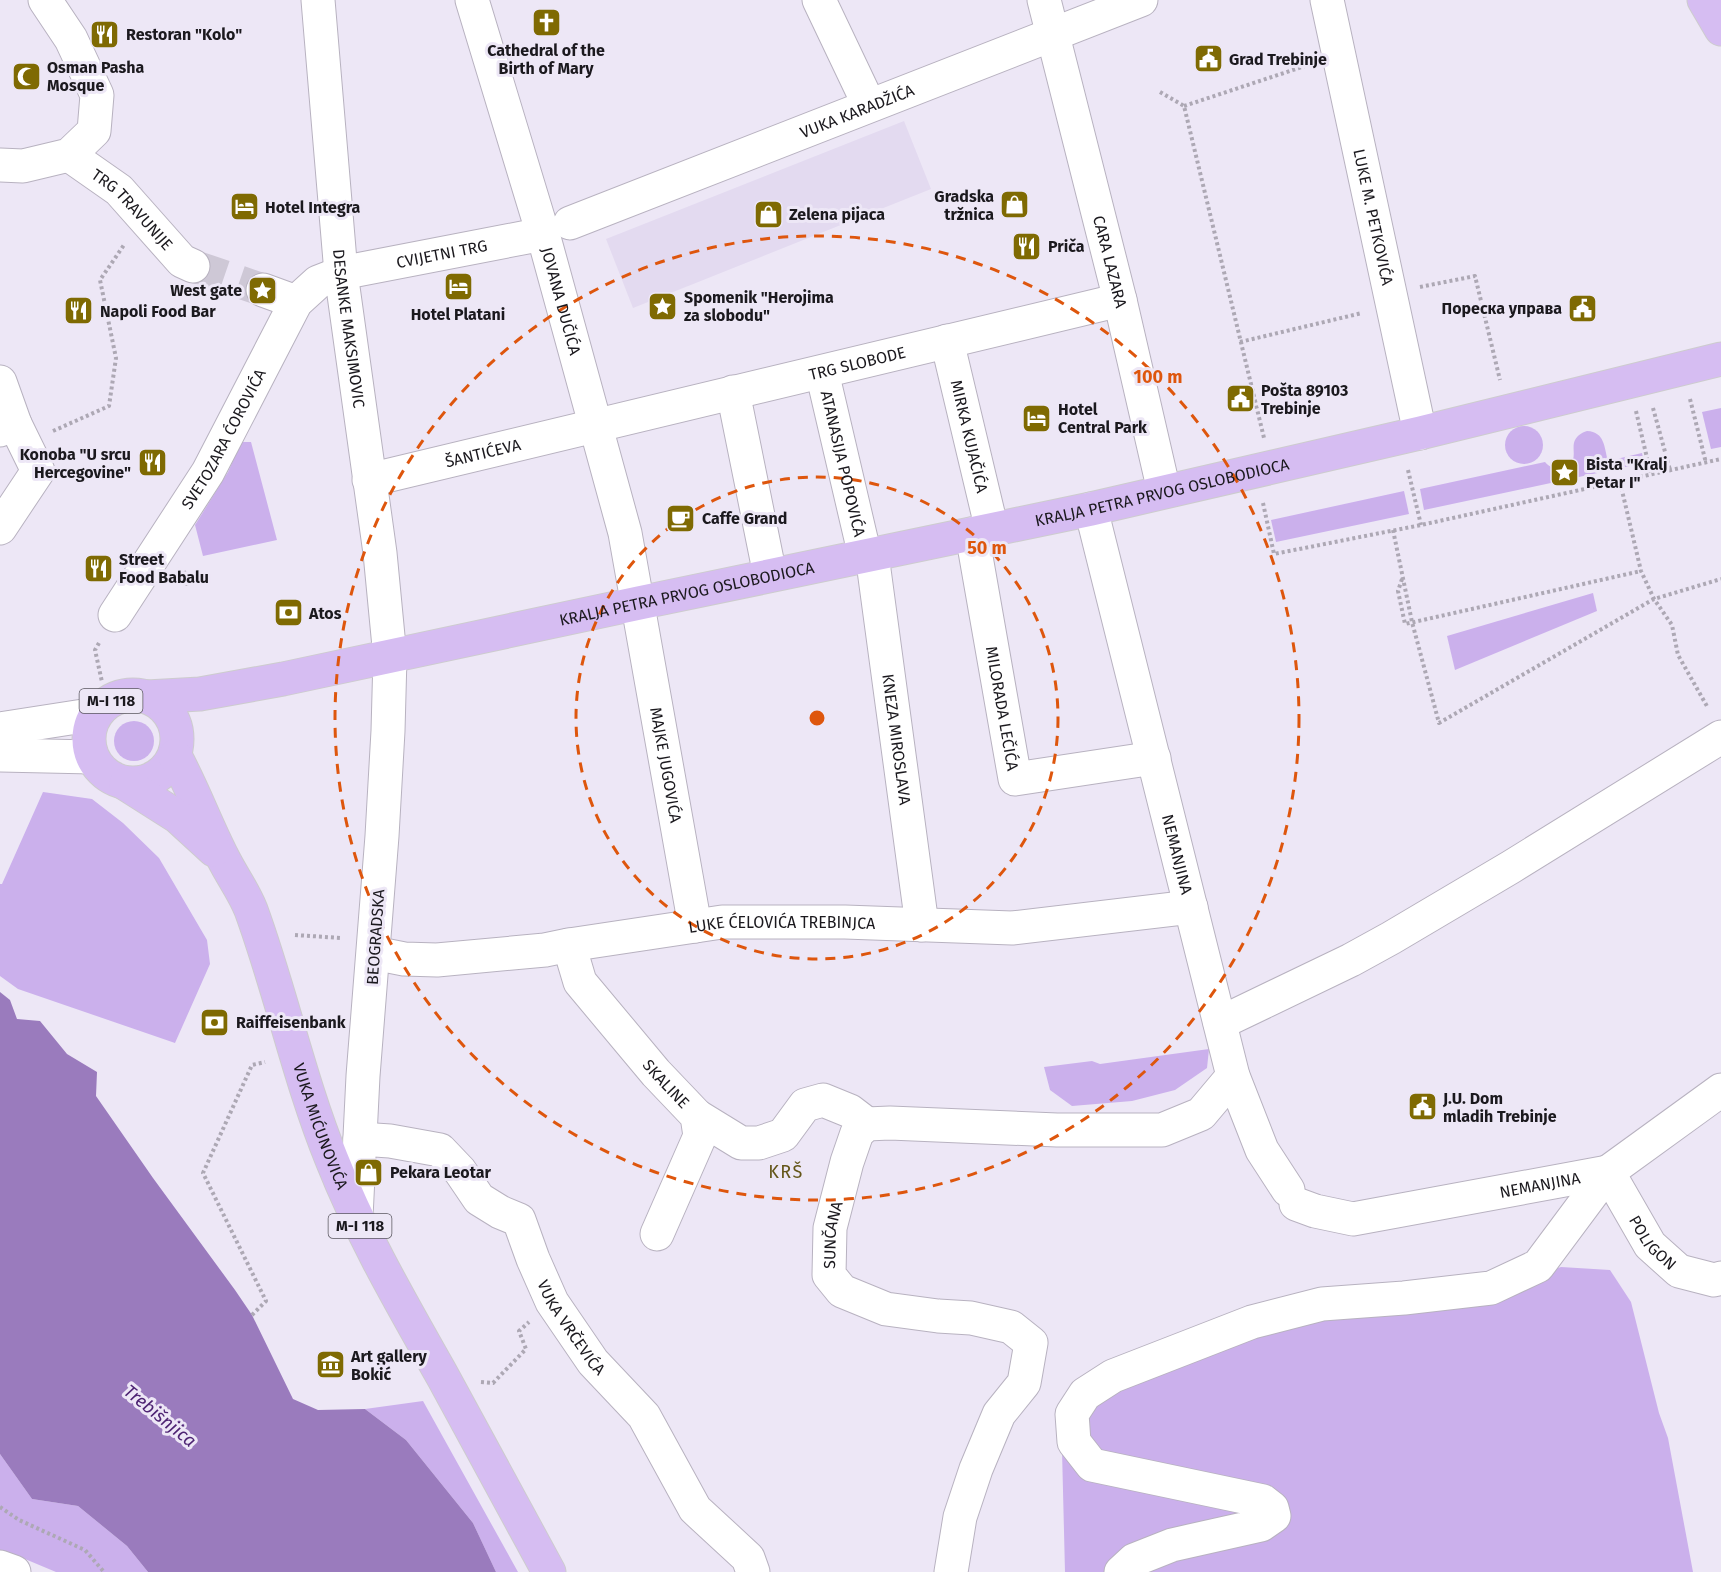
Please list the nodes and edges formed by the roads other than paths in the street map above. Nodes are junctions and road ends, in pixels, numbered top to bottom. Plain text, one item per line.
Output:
1 (45, 0) edge
2 (318, 0) edge
3 (472, 0) edge
4 (1044, 0) edge
5 (1141, 0) edge
6 (1327, 0) edge
7 (1704, 0) edge
8 (828, 3) edge
9 (1721, 29) edge
10 (1052, 34) junction
11 (869, 105) junction
12 (69, 154) junction
13 (0, 165) edge
14 (557, 228) junction
15 (194, 266) tunnel mouth
16 (340, 273) junction
17 (263, 290) tunnel mouth
18 (1120, 300) junction
19 (296, 302) junction
20 (947, 341) junction
21 (1721, 360) edge
22 (822, 372) junction
23 (0, 382) edge
24 (733, 392) junction
25 (596, 426) junction
26 (12, 430) edge
27 (1420, 433) junction
28 (369, 480) junction
29 (1164, 491) junction
30 (1092, 509) junction
31 (0, 528) edge
32 (982, 532) junction
33 (868, 555) junction
34 (770, 575) junction
35 (639, 603) junction
36 (115, 615) dead end
37 (390, 657) junction
38 (283, 679) junction
39 (147, 697) junction
40 (100, 701) junction
41 (1716, 725) edge
42 (0, 729) edge
43 (176, 742) junction
44 (0, 755) edge
45 (92, 757) junction
46 (1154, 758) junction
47 (126, 784) junction
48 (222, 857) junction
49 (1191, 907) junction
50 (922, 925) junction
51 (695, 926) junction
52 (568, 945) junction
53 (374, 953) junction
54 (1220, 1023) junction
55 (1233, 1076) junction
56 (1721, 1090) edge
57 (697, 1116) junction
58 (867, 1124) junction
59 (360, 1139) junction
60 (1608, 1172) junction
61 (356, 1217) junction
62 (657, 1233) dead end
63 (1721, 1278) edge
64 (960, 1517) junction
65 (0, 1567) edge
66 (14, 1572) edge
67 (549, 1572) edge
68 (753, 1572) edge
69 (938, 1572) edge
70 (951, 1572) edge
71 (1121, 1572) edge

1 - 12 street
2 - 16 street, DESANKE MAKSIMOVIC
3 - 14 street, JOVANA DUČIĆA
4 - 10 street, CARA LAZARA
5 - 10 street, VUKA KARADŽIĆA
6 - 27 street, LUKE M. PETKOVIĆA
7 - 9 main road
8 - 11 street
10 - 11 street, VUKA KARADŽIĆA
10 - 18 street, CARA LAZARA
11 - 14 street, VUKA KARADŽIĆA
12 - 13 street
12 - 15 street, TRG TRAVUNIJE
14 - 16 street, CVIJETNI TRG
14 - 25 street, JOVANA DUČIĆA
16 - 19 street, SVETOZARA ĆOROVIĆA
16 - 28 street, DESANKE MAKSIMOVIC
17 - 19 street
18 - 20 street, TRG SLOBODE
18 - 29 street, CARA LAZARA
19 - 36 street, SVETOZARA ĆOROVIĆA
20 - 22 street, TRG SLOBODE
20 - 32 street, MIRKA KUJAČIĆA
21 - 27 main road, KRALJA PETRA PRVOG OSLOBODIOCA / M-I 118
22 - 24 street, TRG SLOBODE
22 - 33 street, ATANASIJA POPOVIĆA
23 - 26 street
24 - 25 street, TRG SLOBODE
24 - 34 street
25 - 28 street, ŠANTIĆEVA
25 - 35 street, JOVANA DUČIĆA
26 - 31 street
27 - 29 main road, KRALJA PETRA PRVOG OSLOBODIOCA / M-I 118
28 - 37 street, DESANKE MAKSIMOVIC
29 - 30 main road, KRALJA PETRA PRVOG OSLOBODIOCA / M-I 118
30 - 32 main road, KRALJA PETRA PRVOG OSLOBODIOCA / M-I 118
30 - 46 street, NEMANJINA
32 - 33 main road, KRALJA PETRA PRVOG OSLOBODIOCA / M-I 118
32 - 46 street, MILORADA LEČIĆA
33 - 34 main road, KRALJA PETRA PRVOG OSLOBODIOCA / M-I 118
33 - 50 street, KNEZA MIROSLAVA
34 - 35 main road, KRALJA PETRA PRVOG OSLOBODIOCA / M-I 118
35 - 37 main road, KRALJA PETRA PRVOG OSLOBODIOCA / M-I 118
35 - 51 street, MAJKE JUGOVIĆA
37 - 38 main road, KRALJA PETRA PRVOG OSLOBODIOCA / M-I 118
37 - 53 street, BEOGRADSKA
38 - 39 main road, M-I 118
38 - 43 main road, M-I 118
39 - 40 main road, M-I 118
39 - 43 main road, M-I 118
40 - 42 street
40 - 45 main road, M-I 118
41 - 54 street
43 - 47 main road, M-I 118
43 - 48 main road, VUKA MIĆUNOVIĆA / M-I 118
44 - 45 street
45 - 47 main road, M-I 118
46 - 49 street, NEMANJINA
47 - 48 main road, VUKA MIĆUNOVIĆA / M-I 118
48 - 61 main road, VUKA MIĆUNOVIĆA / M-I 118
49 - 50 street, LUKE ĆELOVIĆA TREBINJCA
49 - 54 street, NEMANJINA
50 - 51 street, LUKE ĆELOVIĆA TREBINJCA
51 - 52 street, LUKE ĆELOVIĆA TREBINJCA
52 - 53 street, LUKE ĆELOVIĆA TREBINJCA
52 - 57 street, SKALINE
53 - 59 street, BEOGRADSKA
54 - 55 street, NEMANJINA
55 - 58 street
55 - 60 street, NEMANJINA
56 - 60 street
57 - 58 street
57 - 62 street, SKALINE
58 - 64 street, SUNČANA
59 - 61 street, BEOGRADSKA
59 - 68 street, VUKA VRČEVIĆA
60 - 63 street, POLIGON
60 - 71 street
61 - 67 main road, VUKA MIĆUNOVIĆA / M-I 118
64 - 69 street
64 - 70 street, SUNČANA
65 - 66 street

